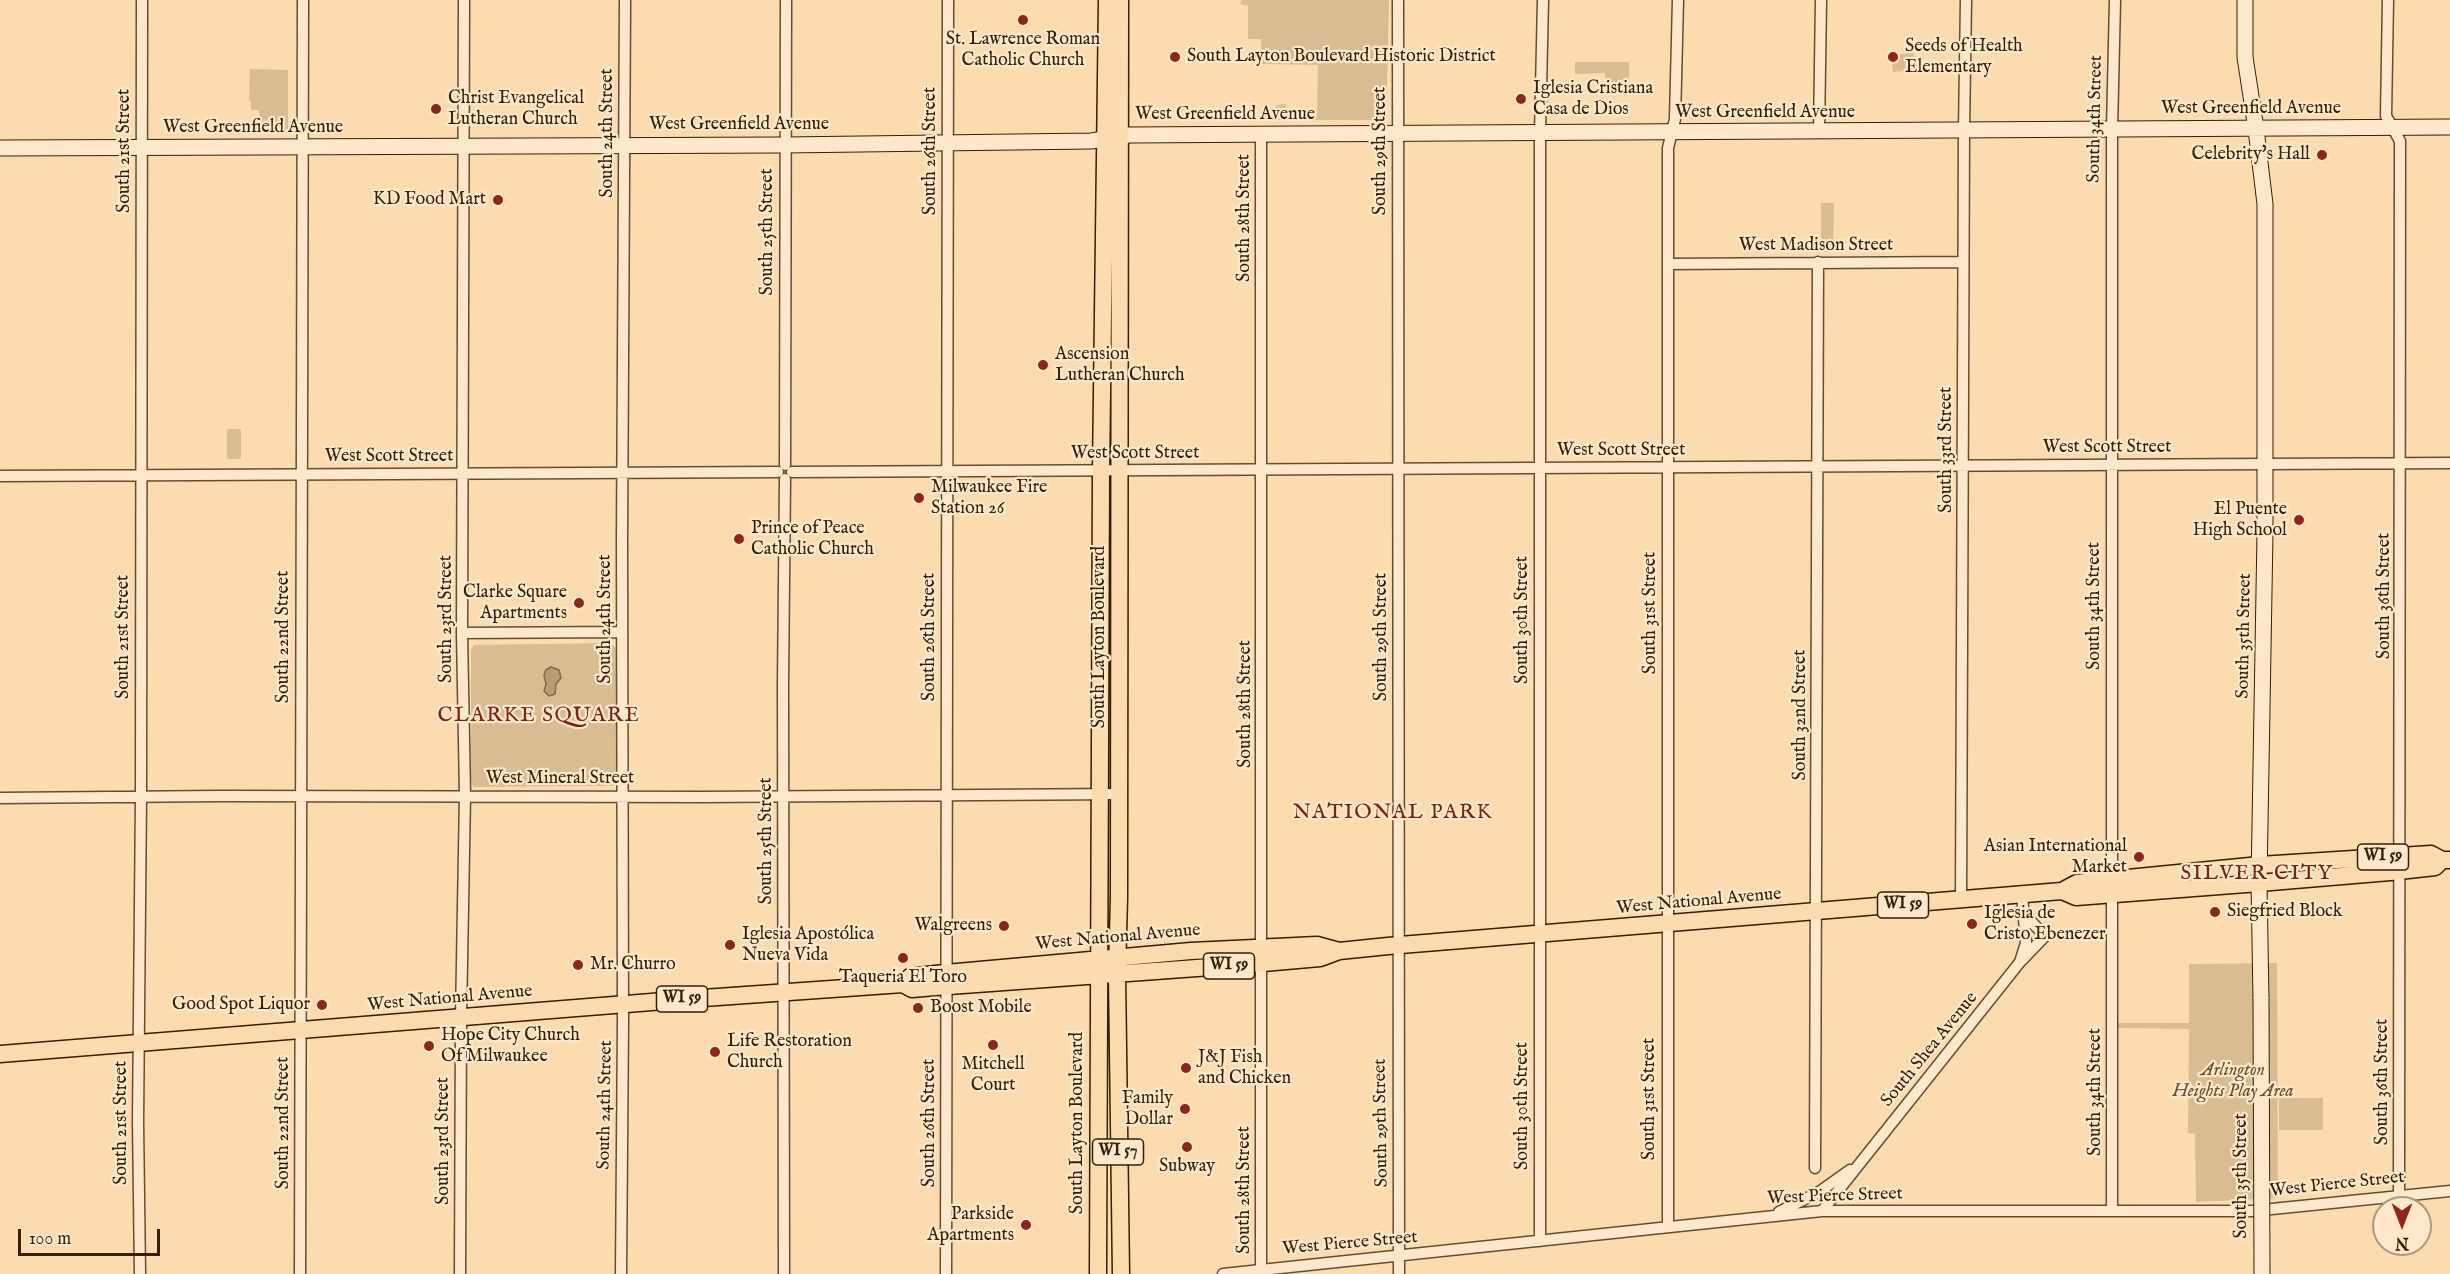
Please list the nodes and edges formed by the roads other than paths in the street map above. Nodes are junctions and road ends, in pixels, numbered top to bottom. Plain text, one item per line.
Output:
1 (142, 0) edge
2 (303, 0) edge
3 (464, 0) edge
4 (626, 0) edge
5 (786, 0) edge
6 (948, 0) edge
7 (1107, 0) edge
8 (1120, 0) edge
9 (1398, 0) edge
10 (1543, 0) edge
11 (1678, 0) edge
12 (1821, 0) edge
13 (1966, 0) edge
14 (2115, 0) edge
15 (2245, 0) edge
16 (2388, 0) edge
17 (2450, 127) edge
18 (2393, 128) junction
19 (2256, 129) junction
20 (1964, 130) junction
21 (2112, 130) junction
22 (1672, 132) junction
23 (1820, 132) junction
24 (1397, 133) junction
25 (1540, 134) junction
26 (1261, 135) junction
27 (1111, 138) junction
28 (947, 142) junction
29 (625, 145) junction
30 (785, 145) junction
31 (463, 146) junction
32 (302, 147) junction
33 (0, 148) edge
34 (141, 148) junction
35 (1963, 261) junction
36 (1818, 262) junction
37 (1668, 264) junction
38 (2402, 463) junction
39 (2450, 463) edge
40 (2265, 464) junction
41 (1818, 465) junction
42 (1963, 465) junction
43 (2112, 465) junction
44 (1539, 468) junction
45 (1668, 468) junction
46 (1399, 469) junction
47 (1262, 470) junction
48 (947, 471) junction
49 (1101, 471) junction
50 (1120, 471) junction
51 (785, 472) junction
52 (464, 473) junction
53 (622, 473) junction
54 (301, 474) junction
55 (140, 475) junction
56 (0, 476) edge
57 (622, 632) junction
58 (462, 633) junction
59 (946, 794) junction
60 (1101, 794) junction
61 (1119, 794) junction
62 (300, 795) junction
63 (465, 795) junction
64 (141, 796) junction
65 (623, 796) junction
66 (784, 796) junction
67 (0, 798) edge
68 (2446, 860) edge
69 (2400, 863) junction
70 (2260, 865) junction
71 (2259, 883) junction
72 (2112, 886) junction
73 (2022, 895) junction
74 (1961, 901) junction
75 (1817, 911) junction
76 (2024, 914) junction
77 (1666, 924) junction
78 (1540, 934) junction
79 (1398, 946) junction
80 (1262, 955) junction
81 (2020, 962) junction
82 (1118, 965) junction
83 (1097, 967) junction
84 (946, 980) junction
85 (784, 992) junction
86 (623, 1005) junction
87 (461, 1018) junction
88 (301, 1030) junction
89 (139, 1042) junction
90 (0, 1054) edge
91 (1098, 1072) junction
92 (1118, 1122) junction
93 (1863, 1160) junction
94 (1815, 1168) dead end
95 (2450, 1191) edge
96 (2399, 1196) joint
97 (2372, 1199) edge
98 (1822, 1211) junction
99 (2112, 1211) junction
100 (1768, 1216) junction
101 (1668, 1227) junction
102 (1540, 1241) junction
103 (1399, 1256) junction
104 (1261, 1271) edge
105 (140, 1274) edge
106 (300, 1274) edge
107 (460, 1274) edge
108 (621, 1274) edge
109 (784, 1274) edge
110 (946, 1274) edge
111 (1098, 1274) edge
112 (1121, 1274) edge
113 (1223, 1274) edge
114 (1399, 1274) edge
115 (2262, 1274) edge

1 - 34 street, South 21st Street
2 - 32 street, South 22nd Street
3 - 31 street, South 23rd Street
4 - 29 street, South 24th Street
5 - 30 street, South 25th Street
6 - 28 street, South 26th Street
7 - 27 main road, South Layton Boulevard
8 - 27 main road, South Layton Boulevard
9 - 24 street, South 29th Street
10 - 25 street, South 30th Street
11 - 22 street, South 31st Street
12 - 23 street
13 - 20 street, South 33rd Street
14 - 21 street, South 34th Street
15 - 19 main road, South 35th Street
16 - 18 street, South 36th Street
17 - 18 main road, West Greenfield Avenue
18 - 19 main road, West Greenfield Avenue
18 - 38 street, South 36th Street
19 - 21 main road, West Greenfield Avenue
19 - 40 main road, South 35th Street
20 - 21 main road, West Greenfield Avenue
20 - 23 main road, West Greenfield Avenue
20 - 35 street, South 33rd Street
21 - 43 street, South 34th Street
22 - 23 main road, West Greenfield Avenue
22 - 25 main road, West Greenfield Avenue
22 - 37 street, South 31st Street
24 - 25 main road, West Greenfield Avenue
24 - 26 main road, West Greenfield Avenue
24 - 46 street, South 29th Street
25 - 44 street, South 30th Street
26 - 27 main road, West Greenfield Avenue
26 - 47 street, South 28th Street
27 - 28 main road, West Greenfield Avenue
27 - 49 main road, South Layton Boulevard
27 - 50 main road, South Layton Boulevard
28 - 30 main road, West Greenfield Avenue
28 - 48 street, South 26th Street
29 - 30 main road, West Greenfield Avenue
29 - 31 main road, West Greenfield Avenue
29 - 53 street, South 24th Street
30 - 51 street, South 25th Street
31 - 32 main road, West Greenfield Avenue
31 - 52 street, South 23rd Street
32 - 34 main road, West Greenfield Avenue
32 - 54 street, South 22nd Street
33 - 34 main road, West Greenfield Avenue
34 - 55 street, South 21st Street
35 - 36 street, West Madison Street
35 - 42 street, South 33rd Street
36 - 37 street, West Madison Street
36 - 41 street, South 32nd Street
37 - 45 street, South 31st Street
38 - 39 street, West Scott Street
38 - 40 street, West Scott Street
38 - 69 street, South 36th Street
40 - 43 street, West Scott Street
40 - 70 main road, South 35th Street
41 - 42 street, West Scott Street
41 - 45 street, West Scott Street
41 - 75 street, South 32nd Street
42 - 43 street, West Scott Street
42 - 74 street, South 33rd Street
43 - 72 street, South 34th Street
44 - 45 street, West Scott Street
44 - 46 street, West Scott Street
44 - 78 street, South 30th Street
45 - 77 street, South 31st Street
46 - 47 street, West Scott Street
46 - 79 street, South 29th Street
47 - 50 street, West Scott Street
47 - 80 street, South 28th Street
48 - 49 street, West Scott Street
48 - 51 street, West Scott Street
48 - 59 street, South 26th Street
49 - 50 street, West Scott Street
49 - 60 main road, South Layton Boulevard
50 - 61 main road, South Layton Boulevard
51 - 53 street, West Scott Street
51 - 66 street, South 25th Street
52 - 53 street, West Scott Street
52 - 54 street, West Scott Street
52 - 58 street, South 23rd Street
53 - 57 street, South 24th Street
54 - 55 street, West Scott Street
54 - 62 street, South 22nd Street
55 - 56 street, West Scott Street
55 - 64 street, South 21st Street
57 - 58 street
57 - 65 street, South 24th Street
58 - 63 street, South 23rd Street
59 - 60 street, West Mineral Street
59 - 66 street, West Mineral Street
59 - 84 street, South 26th Street
60 - 61 street, West Mineral Street
60 - 83 main road, South Layton Boulevard
61 - 82 main road, South Layton Boulevard
62 - 63 street, West Mineral Street
62 - 64 street, West Mineral Street
62 - 88 street, South 22nd Street
63 - 65 street, West Mineral Street
63 - 87 street, South 23rd Street
64 - 67 street, West Mineral Street
64 - 89 street, South 21st Street
65 - 66 street, West Mineral Street
65 - 86 street, South 24th Street
66 - 85 street, South 25th Street
68 - 69 main road, West National Avenue / WI 59
69 - 70 main road, West National Avenue / WI 59
69 - 71 main road, West National Avenue / WI 59
69 - 96 street, South 36th Street
70 - 71 main road, South 35th Street
70 - 72 main road, West National Avenue / WI 59
71 - 72 main road, West National Avenue / WI 59
71 - 115 main road, South 35th Street, bridge
72 - 73 main road, West National Avenue / WI 59
72 - 99 street, South 34th Street
73 - 74 main road, West National Avenue / WI 59
73 - 76 street, South Shea Avenue
74 - 75 main road, West National Avenue / WI 59
75 - 77 main road, West National Avenue / WI 59
75 - 94 street, South 32nd Street
76 - 81 street, South Shea Avenue
76 - 81 street
77 - 78 main road, West National Avenue / WI 59
77 - 101 street, South 31st Street
78 - 79 main road, West National Avenue / WI 59
78 - 102 street, South 30th Street
79 - 80 main road, West National Avenue / WI 59
79 - 103 street, South 29th Street
80 - 82 main road, West National Avenue / WI 59
80 - 104 street, South 28th Street
81 - 93 street, South Shea Avenue
82 - 83 main road, West National Avenue / WI 59
82 - 92 main road, South Layton Boulevard / WI 57
83 - 84 main road, West National Avenue / WI 59
83 - 91 main road, South Layton Boulevard / WI 57
84 - 85 main road, West National Avenue / WI 59
84 - 110 street, South 26th Street
85 - 86 main road, West National Avenue / WI 59
85 - 109 street, South 25th Street
86 - 87 main road, West National Avenue / WI 59
86 - 108 street, South 24th Street
87 - 88 main road, West National Avenue / WI 59
87 - 107 street, South 23rd Street
88 - 89 main road, West National Avenue / WI 59
88 - 106 street, South 22nd Street
89 - 90 main road, West National Avenue / WI 59
89 - 105 street, South 21st Street
91 - 92 main road
91 - 111 main road, South Layton Boulevard / WI 57
92 - 112 main road, South Layton Boulevard / WI 57
93 - 98 street, South Shea Avenue
93 - 100 street
95 - 96 street, West Pierce Street
97 - 99 street, West Pierce Street
98 - 99 street, West Pierce Street
98 - 100 street, West Pierce Street
100 - 101 street, West Pierce Street
101 - 102 street, West Pierce Street
102 - 103 street, West Pierce Street
103 - 104 street, West Pierce Street
103 - 114 street, South 29th Street
104 - 113 street, West Pierce Street

